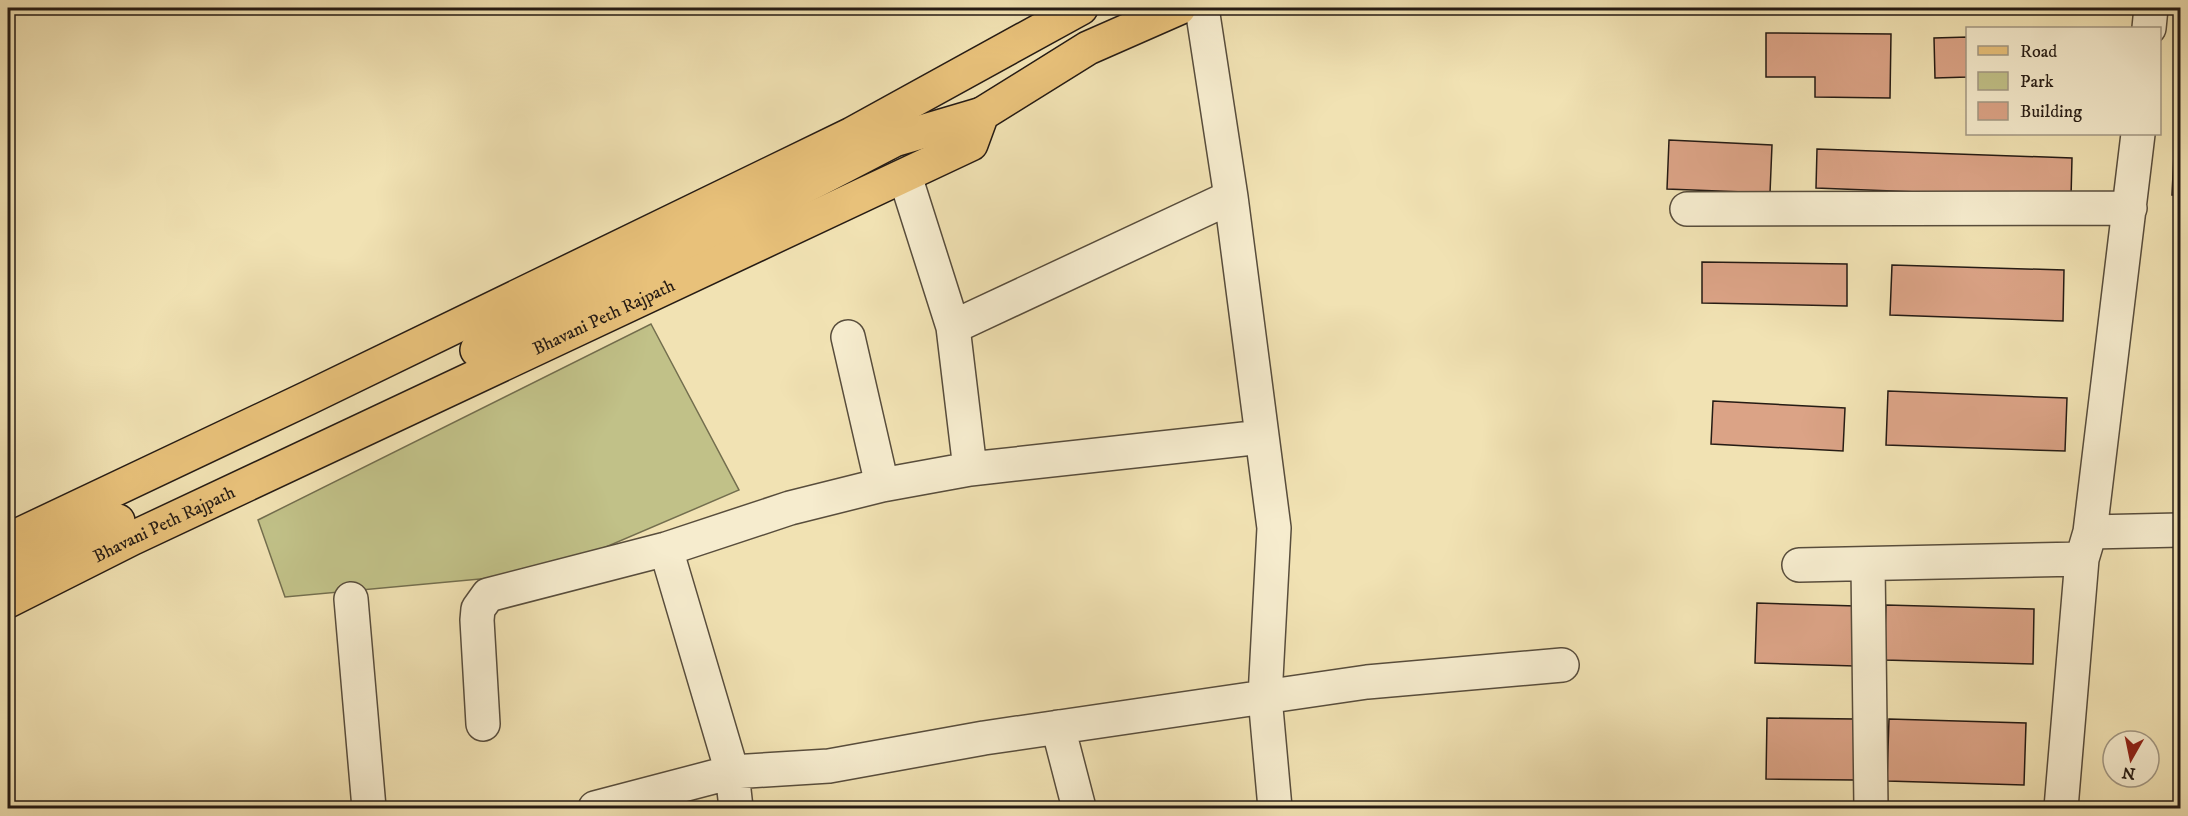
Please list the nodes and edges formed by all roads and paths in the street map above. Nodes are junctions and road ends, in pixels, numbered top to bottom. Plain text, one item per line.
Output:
1 (1081, 8) edge
2 (1179, 8) edge
3 (1202, 8) edge
4 (2151, 8) edge
5 (2149, 27) edge
6 (982, 114) junction
7 (2138, 135) edge
8 (905, 176) junction
9 (1231, 197) junction
10 (2130, 208) junction
11 (1687, 209) dead end
12 (953, 327) junction
13 (848, 337) dead end
14 (1262, 437) junction
15 (970, 469) junction
16 (882, 485) junction
17 (2181, 530) edge
18 (8, 540) edge
19 (2086, 545) junction
20 (666, 549) junction
21 (1868, 564) junction
22 (1799, 565) dead end
23 (8, 573) edge
24 (351, 599) dead end
25 (8, 601) edge
26 (1562, 666) dead end
27 (1265, 697) junction
28 (483, 724) dead end
29 (1058, 727) junction
30 (732, 772) junction
31 (369, 808) edge
32 (595, 808) edge
33 (736, 808) edge
34 (1079, 808) edge
35 (1275, 808) edge
36 (1871, 808) edge
37 (2061, 808) edge

1 - 18 main road
2 - 6 main road
3 - 9 street
4 - 5 street
6 - 8 main road, Bhavani Peth Rajpath
6 - 23 main road
7 - 10 street
8 - 12 street
8 - 25 main road, Bhavani Peth Rajpath
9 - 12 street
9 - 14 street
10 - 11 street
10 - 19 street
12 - 15 street
13 - 16 street
14 - 15 street
14 - 27 street
15 - 16 street
16 - 20 street
17 - 19 street
19 - 21 street
19 - 37 street
20 - 28 street
20 - 30 street
21 - 22 street
21 - 36 street
24 - 31 street
26 - 27 street
27 - 29 street
27 - 35 street
29 - 30 street
29 - 34 street
30 - 32 street
30 - 33 street

